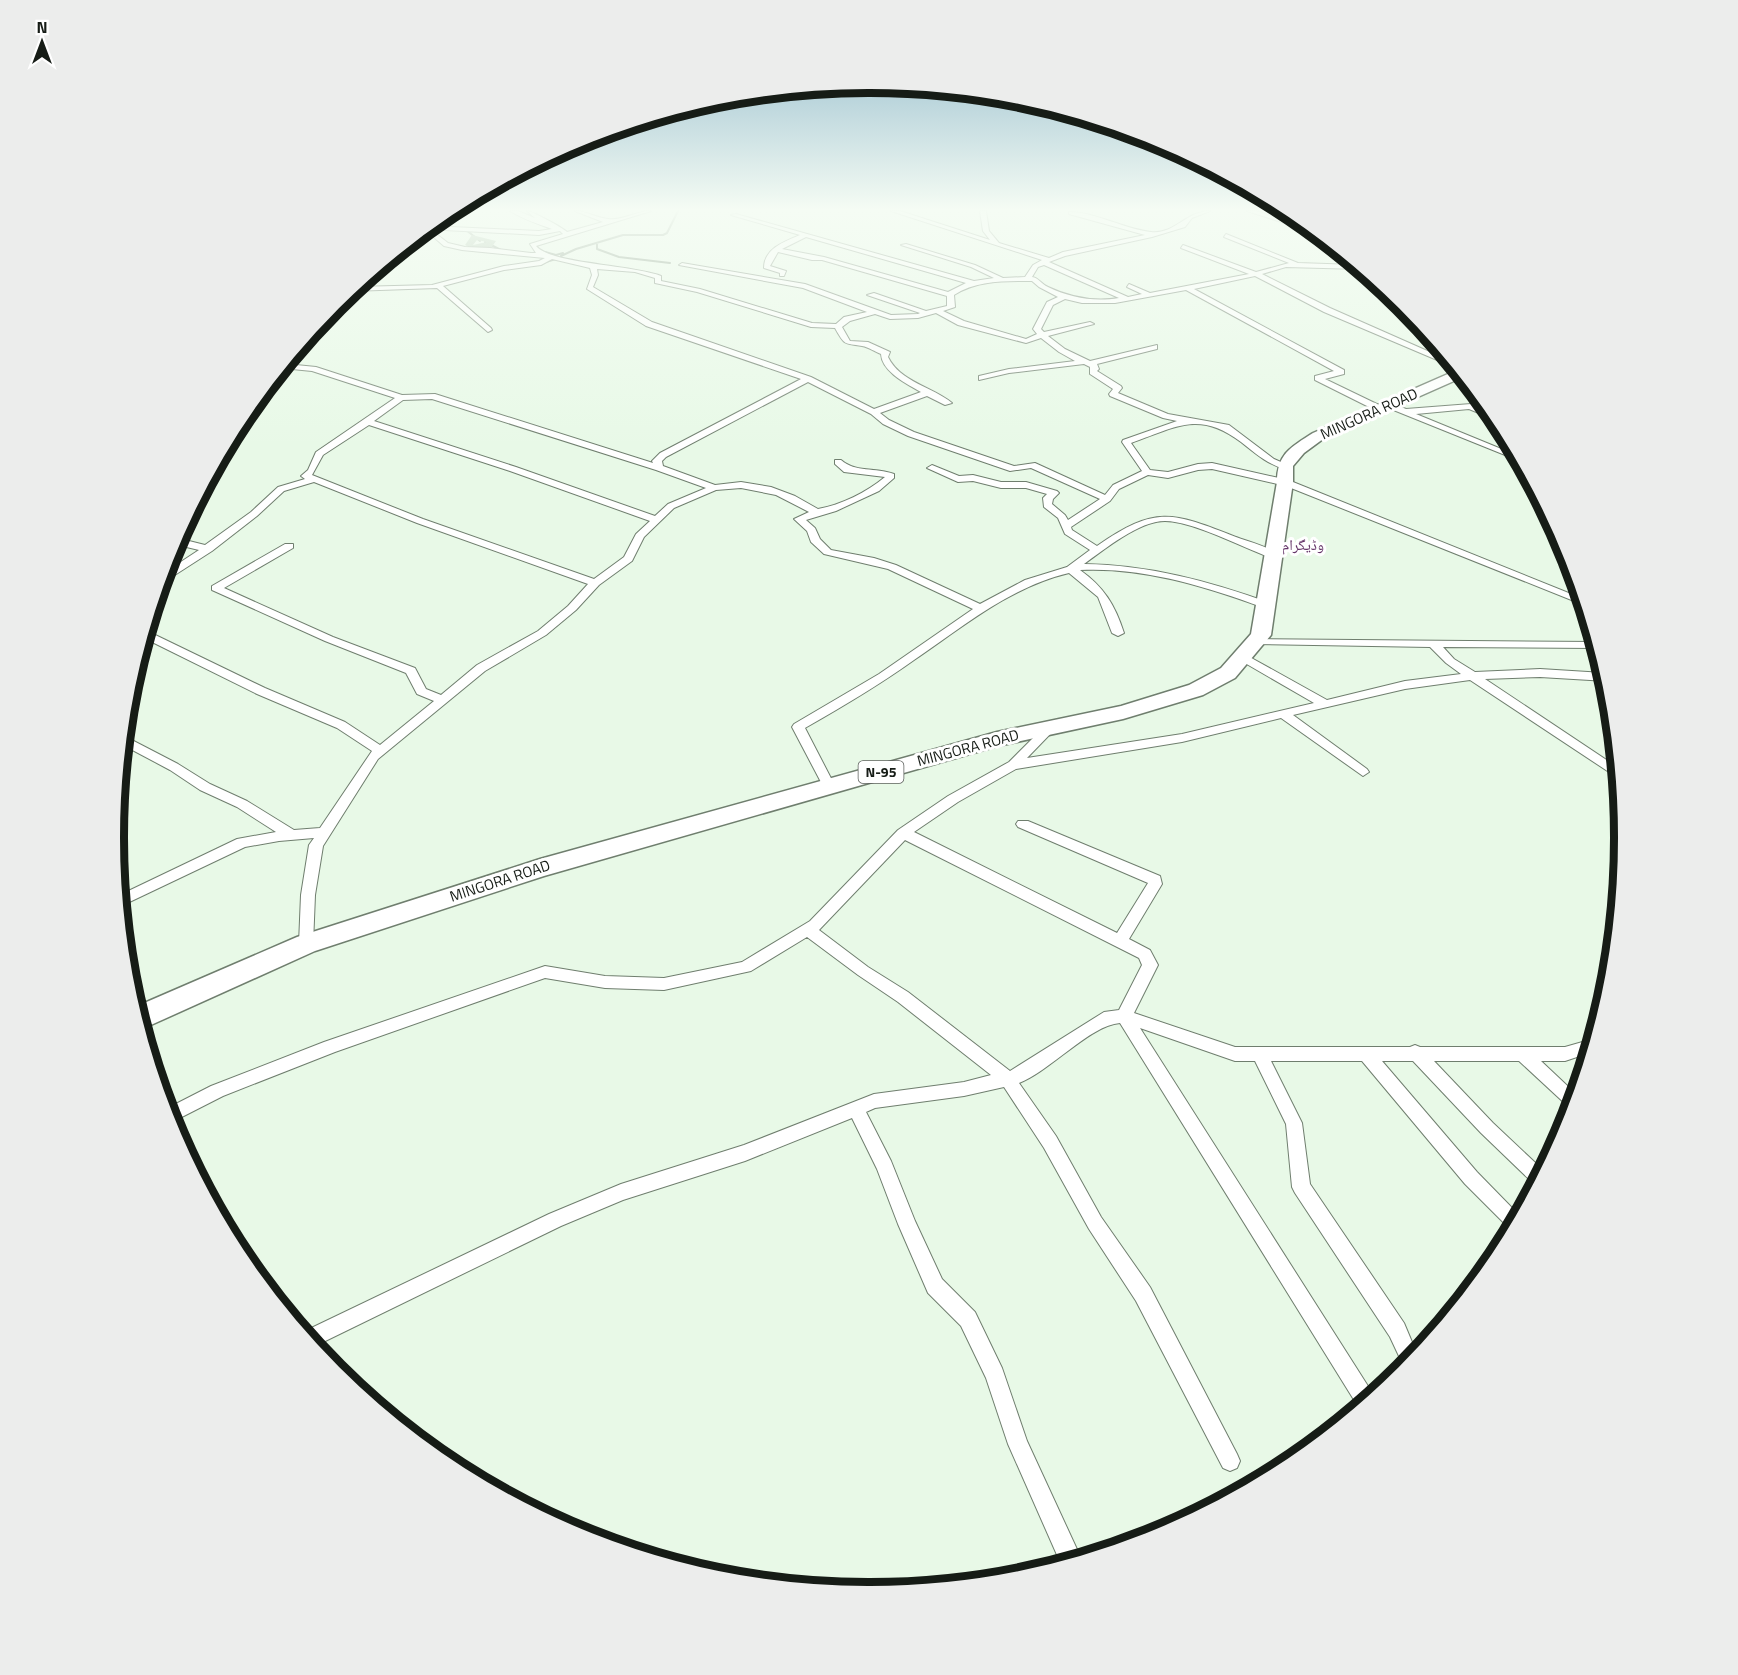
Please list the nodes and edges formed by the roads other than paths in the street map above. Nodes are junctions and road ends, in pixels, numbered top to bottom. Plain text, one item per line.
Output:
1 (443, 289) edge
2 (591, 289) edge
3 (695, 289) edge
4 (814, 289) edge
5 (930, 289) edge
6 (958, 289) edge
7 (1048, 289) edge
8 (1106, 289) edge
9 (1137, 289) edge
10 (1181, 289) edge
11 (1189, 289) edge
12 (1286, 289) edge
13 (871, 295) dead end
14 (950, 295) junction
15 (1150, 295) junction
16 (1064, 297) junction
17 (1127, 299) junction
18 (875, 312) junction
19 (939, 312) junction
20 (928, 314) junction
21 (1090, 324) dead end
22 (838, 326) junction
23 (488, 330) dead end
24 (1042, 334) junction
25 (1154, 347) dead end
26 (1440, 360) edge
27 (1087, 363) junction
28 (292, 367) edge
29 (1454, 377) edge
30 (982, 378) dead end
31 (808, 379) junction
32 (929, 392) junction
33 (401, 397) junction
34 (948, 403) dead end
35 (1467, 406) junction
36 (1475, 406) edge
37 (1391, 409) junction
38 (1479, 411) edge
39 (874, 412) junction
40 (1187, 420) junction
41 (368, 422) junction
42 (1507, 454) edge
43 (838, 462) dead end
44 (659, 468) junction
45 (932, 468) dead end
46 (1147, 472) junction
47 (1285, 477) junction
48 (314, 479) junction
49 (1073, 484) junction
50 (714, 488) junction
51 (1054, 493) junction
52 (1107, 499) junction
53 (816, 512) junction
54 (656, 520) junction
55 (1066, 526) junction
56 (185, 543) edge
57 (289, 546) dead end
58 (208, 549) junction
59 (1098, 550) junction
60 (1273, 555) junction
61 (1071, 569) junction
62 (174, 571) edge
63 (595, 583) junction
64 (1574, 598) edge
65 (1266, 605) junction
66 (978, 608) junction
67 (1118, 633) dead end
68 (152, 637) edge
69 (1433, 643) junction
70 (1588, 645) edge
71 (1248, 649) junction
72 (1472, 676) junction
73 (1595, 676) edge
74 (443, 700) junction
75 (1324, 703) junction
76 (1282, 713) junction
77 (1051, 727) junction
78 (131, 744) edge
79 (380, 751) junction
80 (1013, 765) junction
81 (1610, 769) edge
82 (1363, 772) dead end
83 (829, 786) junction
84 (1023, 824) dead end
85 (325, 832) junction
86 (903, 833) junction
87 (292, 835) junction
88 (127, 898) edge
89 (808, 930) junction
90 (1120, 940) junction
91 (306, 944) junction
92 (146, 1014) edge
93 (1124, 1016) junction
94 (1583, 1048) edge
95 (1415, 1052) junction
96 (1522, 1053) junction
97 (1366, 1054) junction
98 (1260, 1055) junction
99 (1007, 1078) junction
100 (1567, 1096) edge
101 (856, 1108) junction
102 (177, 1111) edge
103 (1534, 1173) edge
104 (1509, 1217) edge
105 (316, 1336) edge
106 (1407, 1352) edge
107 (1362, 1395) edge
108 (1230, 1461) dead end
109 (1068, 1555) edge

1 - 23 street
2 - 31 street
3 - 22 street
4 - 18 street
5 - 14 street
6 - 14 street
7 - 16 street
8 - 17 street
9 - 15 street
10 - 15 street
11 - 37 street
12 - 26 street
13 - 20 street
14 - 19 street
15 - 17 street
16 - 17 street
16 - 24 street
18 - 20 street
18 - 22 street
19 - 20 street
19 - 24 street
21 - 24 street
22 - 32 street
24 - 27 street
25 - 27 street
27 - 30 street
27 - 40 street
28 - 33 street
29 - 37 highway, MINGORA ROAD
31 - 39 street
31 - 44 street
32 - 34 street
32 - 39 street
33 - 41 street
33 - 44 street
35 - 36 street
35 - 37 street
35 - 38 street
37 - 42 street
37 - 47 highway, MINGORA ROAD
39 - 49 street
40 - 46 street
40 - 47 street
41 - 48 street
41 - 54 street
43 - 53 street
44 - 50 street
45 - 51 street
46 - 47 street
46 - 52 street
47 - 60 highway, MINGORA ROAD / N-95
47 - 64 street
48 - 58 street
48 - 63 street
49 - 51 street
49 - 52 street
50 - 53 street
50 - 54 street
51 - 55 street
52 - 55 street
53 - 66 street
54 - 63 street
55 - 59 street
56 - 58 street
57 - 74 street
58 - 62 street
59 - 60 street
59 - 61 street
60 - 65 highway, MINGORA ROAD / N-95
61 - 65 street
61 - 66 street
61 - 67 street
63 - 74 street
65 - 71 highway, MINGORA ROAD / N-95
66 - 83 street
68 - 79 street
69 - 70 street
69 - 71 street
69 - 72 street
71 - 75 street
71 - 77 highway, MINGORA ROAD / N-95
72 - 73 street
72 - 75 street
72 - 81 street
74 - 79 street
75 - 76 street
76 - 80 street
76 - 82 street
77 - 80 street
77 - 83 highway, MINGORA ROAD / N-95
78 - 87 street
79 - 85 street
80 - 86 street
83 - 91 highway, MINGORA ROAD / N-95
84 - 90 street
85 - 87 street
85 - 91 street
86 - 89 street
86 - 90 street
87 - 88 street
89 - 99 street
89 - 102 street
90 - 93 street
91 - 92 highway, MINGORA ROAD / N-95
93 - 98 street
93 - 99 street
93 - 107 street
94 - 96 street
95 - 96 street
95 - 97 street
95 - 103 street
96 - 100 street
97 - 98 street
97 - 104 street
98 - 106 street
99 - 101 street
99 - 108 street
101 - 105 street
101 - 109 street

